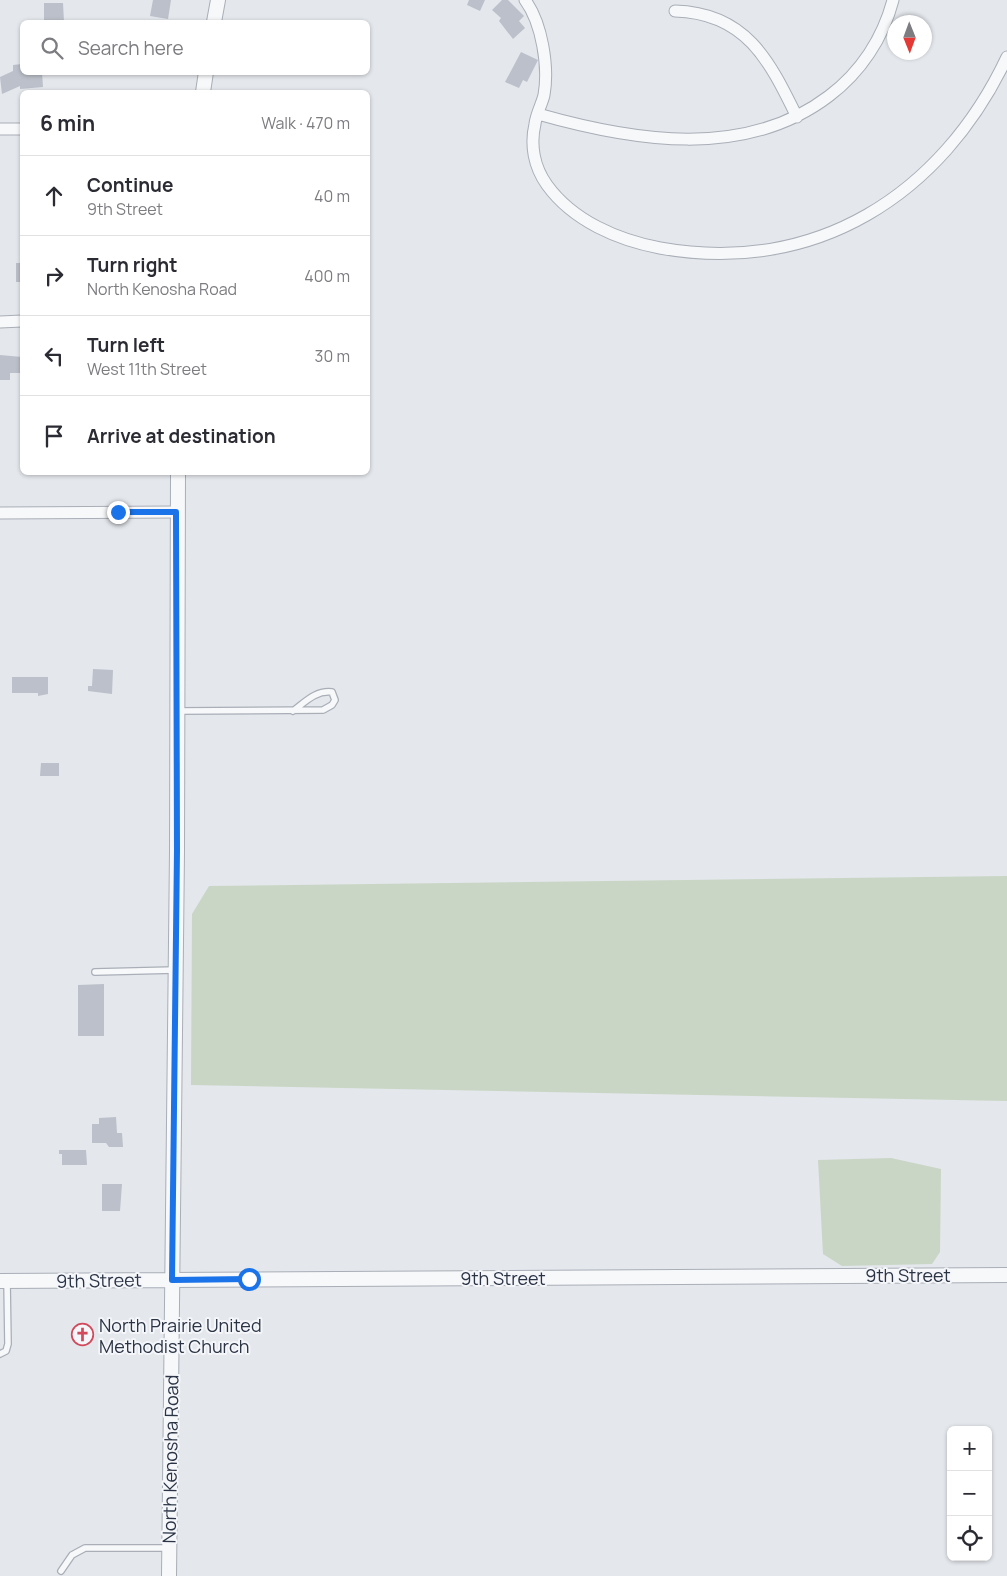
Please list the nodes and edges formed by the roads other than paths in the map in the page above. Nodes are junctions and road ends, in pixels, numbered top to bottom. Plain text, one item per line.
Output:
1 (218, 0) edge
2 (525, 0) edge
3 (893, 0) edge
4 (675, 11) dead end
5 (214, 20) edge
6 (1007, 57) edge
7 (206, 75) edge
8 (203, 90) edge
9 (538, 114) junction
10 (797, 117) junction
11 (20, 129) edge
12 (0, 130) edge
13 (20, 321) edge
14 (0, 322) edge
15 (178, 475) edge
16 (176, 512) junction
17 (0, 513) edge
18 (176, 711) junction
19 (293, 711) junction
20 (175, 970) junction
21 (96, 972) dead end
22 (1007, 1275) edge
23 (172, 1280) junction
24 (4, 1281) edge
25 (0, 1354) edge
26 (169, 1548) junction
27 (60, 1571) dead end
28 (169, 1576) edge

1 - 5 street
2 - 9 street
3 - 10 street
4 - 10 street
6 - 9 street
7 - 8 street
9 - 10 street
11 - 12 street
13 - 14 street
15 - 16 street, North Kenosha Road
16 - 17 street
16 - 18 street, North Kenosha Road
18 - 19 lane
18 - 20 street, North Kenosha Road
19 - 19 lane
20 - 21 lane
20 - 23 street, North Kenosha Road
22 - 23 street, 9th Street
23 - 24 street, 9th Street
23 - 26 street, North Kenosha Road
24 - 25 lane
26 - 27 lane
26 - 28 street, North Kenosha Road

